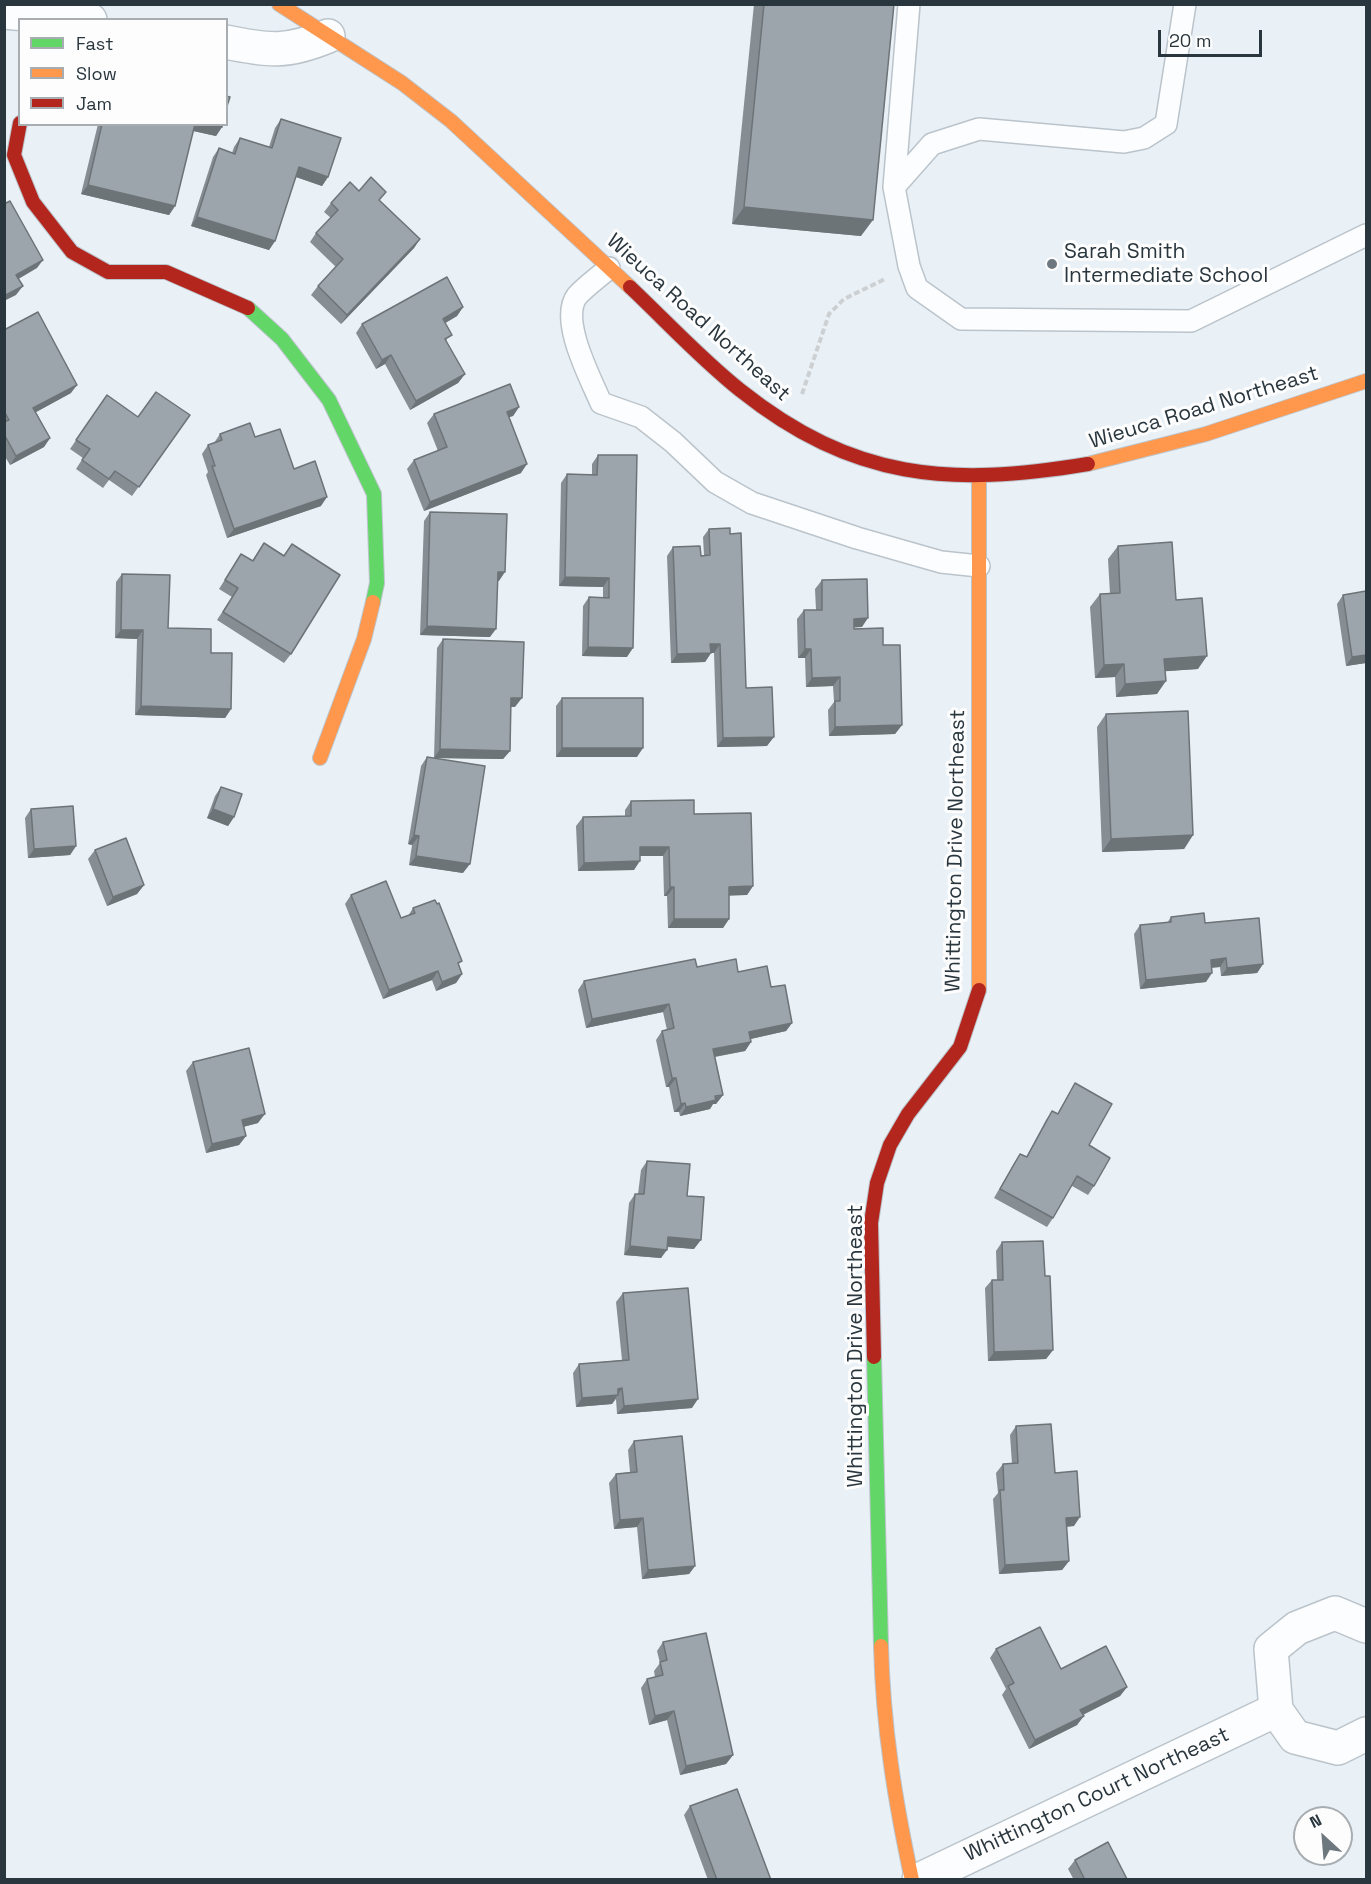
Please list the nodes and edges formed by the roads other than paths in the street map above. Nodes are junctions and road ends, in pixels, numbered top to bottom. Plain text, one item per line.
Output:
1 (279, 4) edge
2 (909, 4) edge
3 (1185, 4) edge
4 (4, 12) edge
5 (74, 18) edge
6 (328, 36) junction
7 (228, 42) edge
8 (19, 126) edge
9 (894, 187) junction
10 (1366, 235) edge
11 (609, 268) junction
12 (1366, 381) edge
13 (980, 478) junction
14 (979, 566) junction
15 (320, 758) dead end
16 (1366, 1626) edge
17 (1276, 1710) junction
18 (1366, 1734) edge
19 (912, 1880) edge
20 (919, 1880) edge

1 - 6 street, Wieuca Road Northeast
2 - 9 lane
3 - 9 lane
4 - 5 street
6 - 7 street
6 - 11 street, Wieuca Road Northeast
8 - 15 street
9 - 10 lane
11 - 13 street, Wieuca Road Northeast
11 - 14 lane
12 - 13 street, Wieuca Road Northeast
13 - 14 street, Whittington Drive Northeast
14 - 19 street, Whittington Drive Northeast
16 - 17 street
17 - 18 street
17 - 20 street, Whittington Court Northeast

